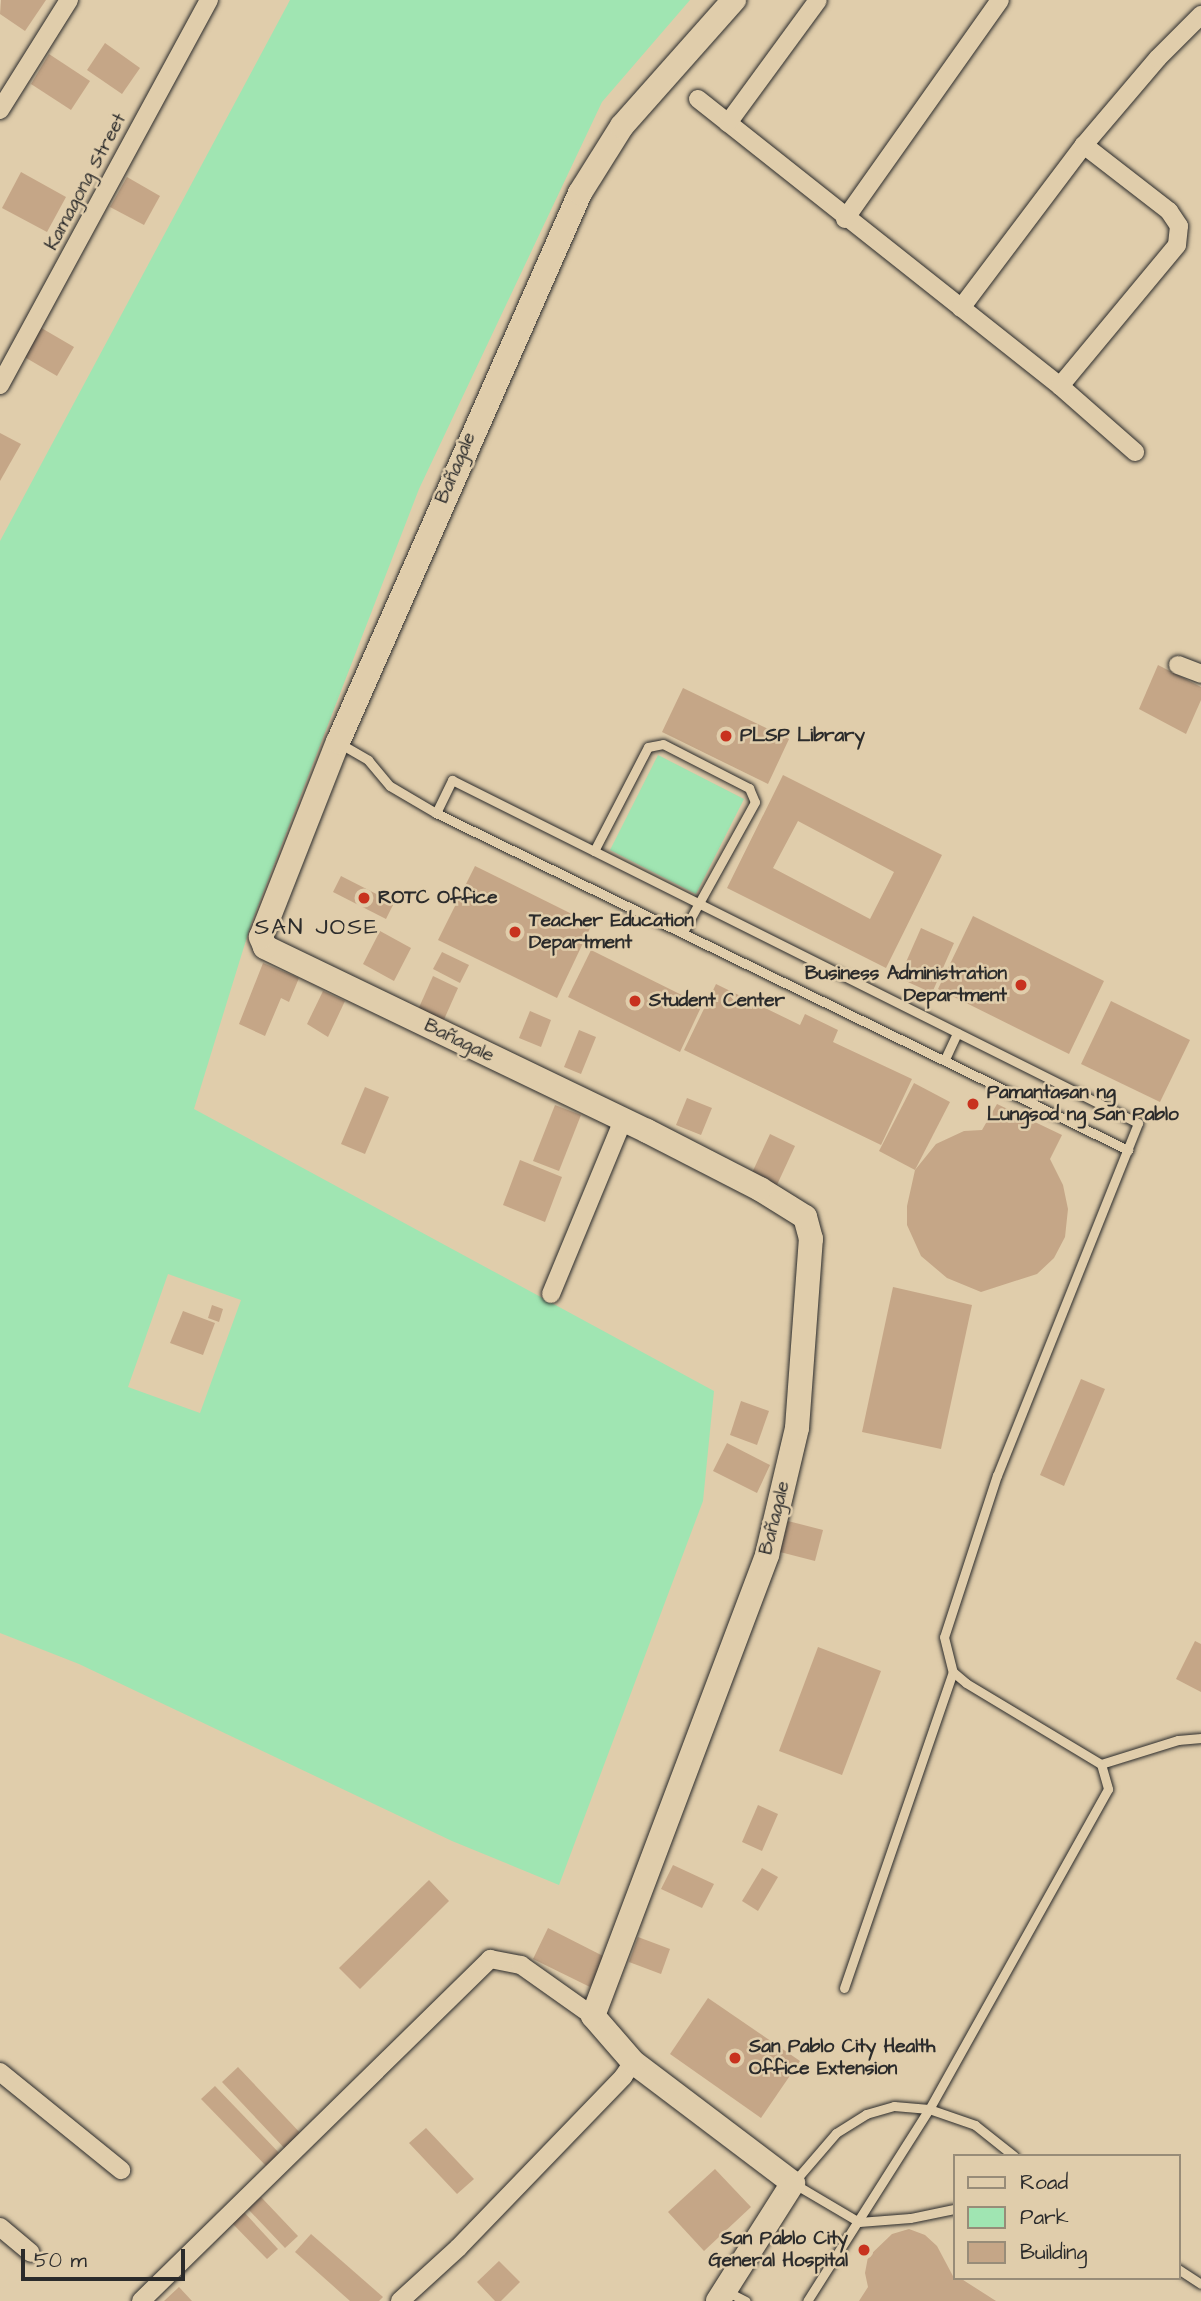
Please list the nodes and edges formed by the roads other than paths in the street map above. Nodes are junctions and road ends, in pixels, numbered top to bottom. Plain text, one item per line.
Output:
1 (69, 0) edge
2 (209, 0) edge
3 (734, 0) edge
4 (818, 0) edge
5 (1000, 0) edge
6 (1201, 15) edge
7 (698, 99) dead end
8 (0, 110) edge
9 (728, 123) junction
10 (1084, 145) junction
11 (845, 219) junction
12 (961, 308) junction
13 (0, 385) edge
14 (1060, 386) junction
15 (1135, 452) dead end
16 (1178, 665) dead end
17 (1201, 674) edge
18 (338, 742) junction
19 (436, 813) junction
20 (594, 851) junction
21 (698, 904) junction
22 (683, 932) junction
23 (957, 1032) junction
24 (946, 1059) junction
25 (623, 1120) junction
26 (1128, 1150) junction
27 (551, 1294) dead end
28 (953, 1672) junction
29 (1201, 1738) edge
30 (1101, 1764) junction
31 (844, 1989) dead end
32 (593, 2016) junction
33 (633, 2062) junction
34 (0, 2072) edge
35 (929, 2109) junction
36 (1011, 2154) edge
37 (121, 2170) dead end
38 (793, 2183) junction
39 (953, 2209) edge
40 (859, 2222) junction
41 (0, 2227) edge
42 (30, 2253) dead end
43 (1180, 2270) edge
44 (1201, 2284) edge
45 (730, 2298) edge
46 (141, 2301) edge
47 (400, 2301) edge
48 (807, 2301) edge

1 - 8 street
2 - 13 street, Kamagong Street
3 - 18 street, Bañagale
4 - 9 street
5 - 11 street
6 - 10 street
7 - 9 street
9 - 11 street
10 - 12 street
10 - 14 street
11 - 12 street
12 - 14 street
14 - 15 street
16 - 17 street
18 - 19 lane
18 - 25 street, Bañagale
19 - 20 lane
19 - 22 lane
20 - 21 lane
20 - 21 lane
21 - 22 lane
21 - 23 lane
22 - 24 lane
23 - 24 lane
23 - 26 lane
24 - 26 lane
25 - 27 street
25 - 32 street, Bañagale
26 - 28 lane
28 - 30 lane
28 - 31 lane
29 - 30 lane
30 - 35 lane
32 - 33 street
32 - 46 street
33 - 38 street
33 - 47 street
34 - 37 street
35 - 36 lane
35 - 38 lane
35 - 40 lane
38 - 40 lane
38 - 45 street
39 - 40 lane
40 - 48 lane
41 - 42 street
43 - 44 lane

